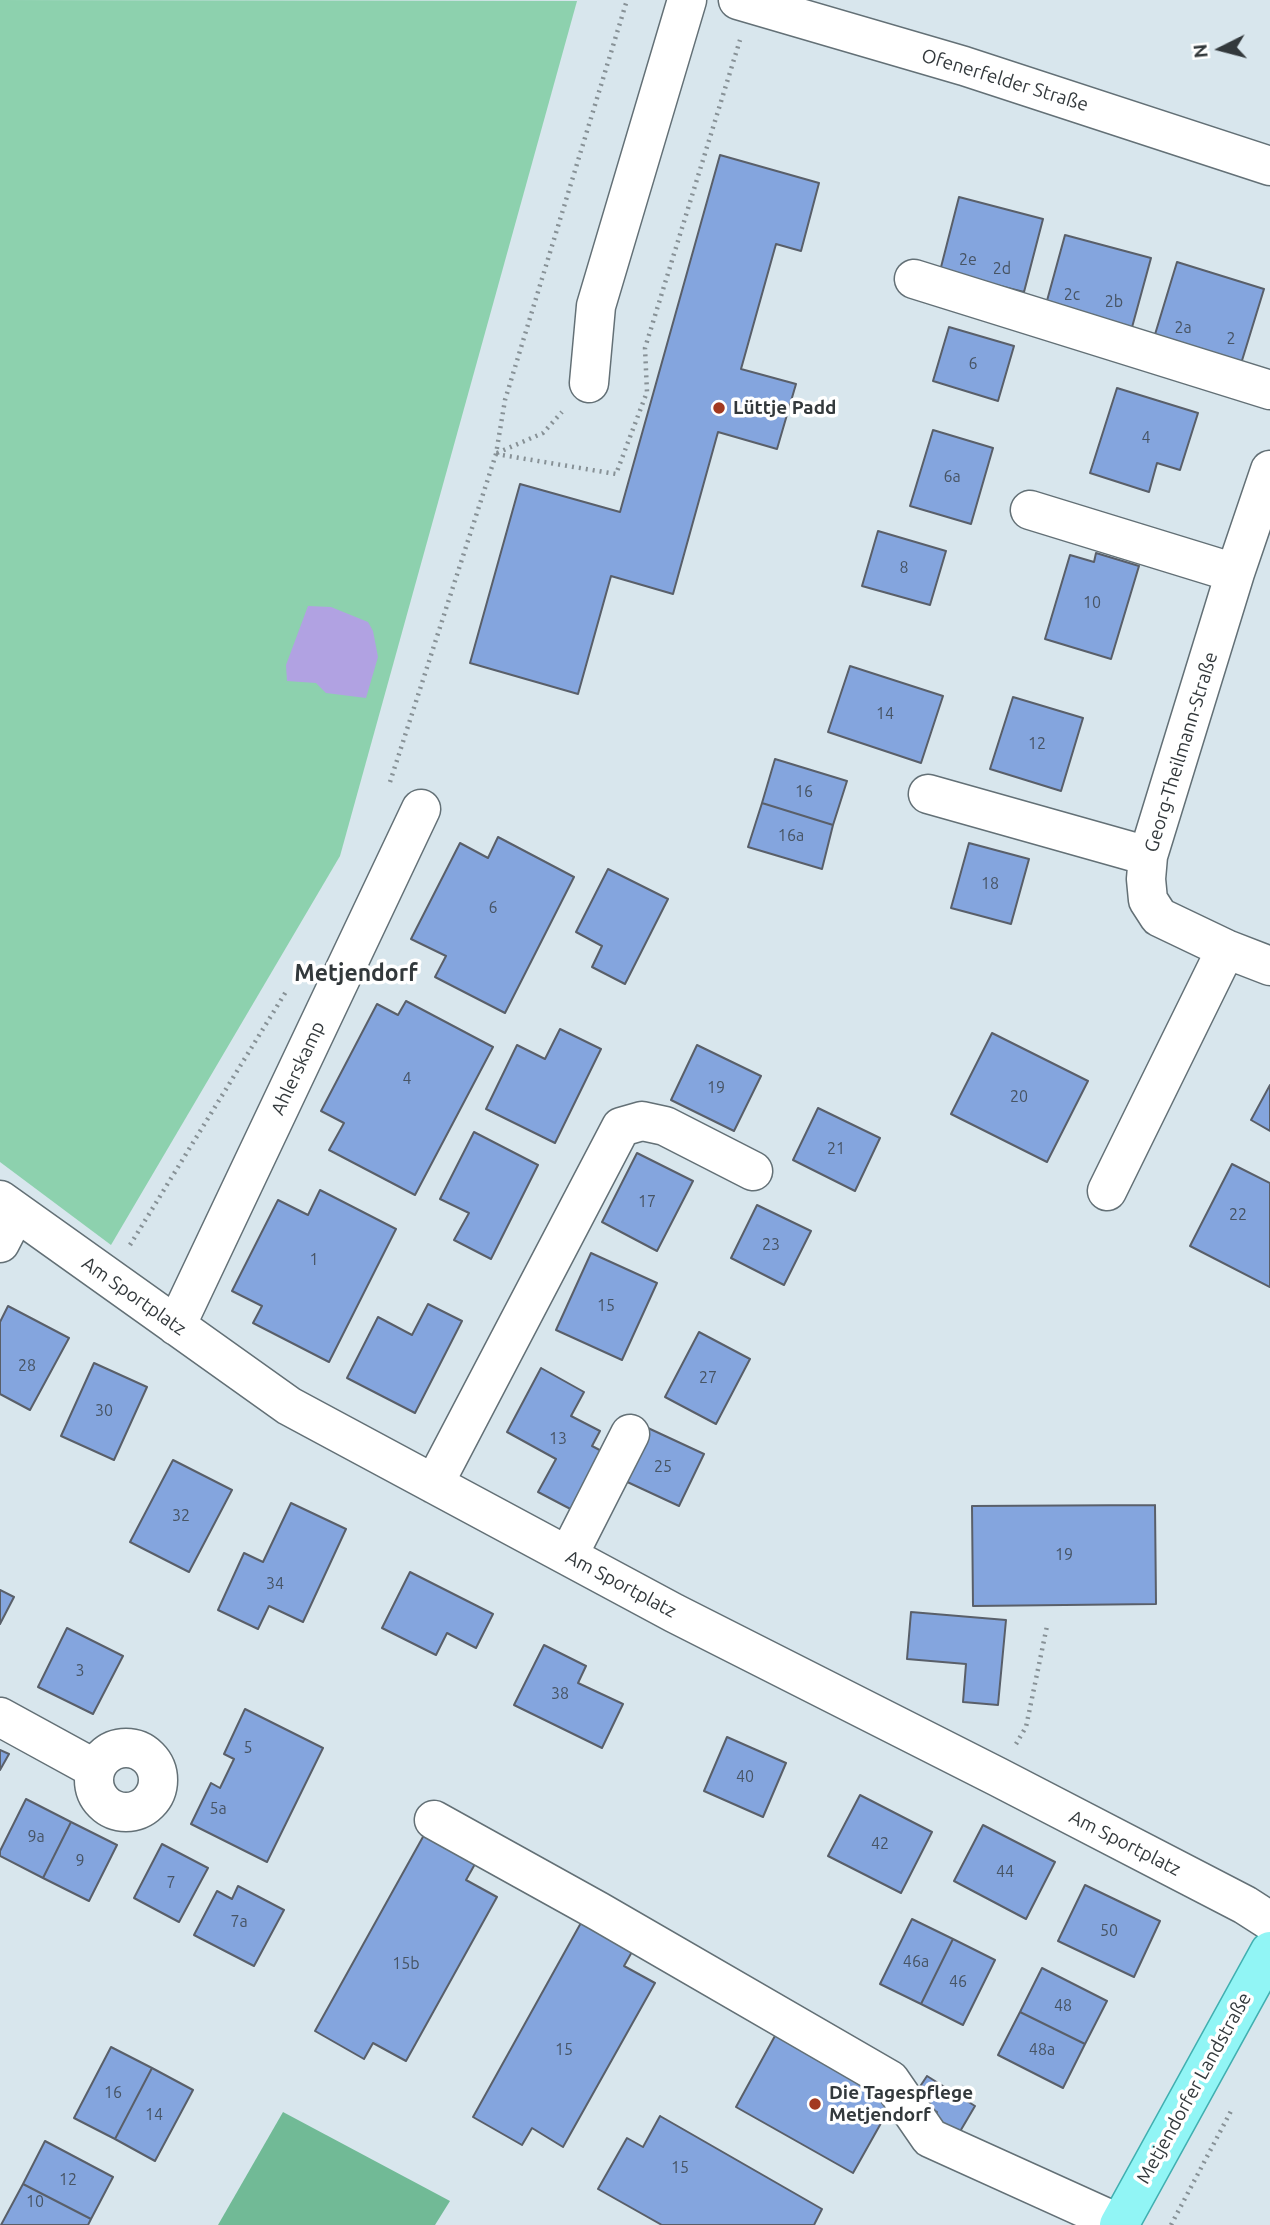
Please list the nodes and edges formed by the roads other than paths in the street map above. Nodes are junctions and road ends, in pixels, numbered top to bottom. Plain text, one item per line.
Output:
1 (687, 0) edge
2 (741, 15) edge
3 (1270, 166) edge
4 (914, 279) dead end
5 (589, 383) road end
6 (1270, 390) edge
7 (1270, 470) edge
8 (1030, 510) dead end
9 (1235, 573) junction
10 (928, 794) dead end
11 (421, 809) dead end
12 (1148, 856) junction
13 (1226, 949) junction
14 (1270, 965) edge
15 (753, 1171) dead end
16 (1107, 1191) dead end
17 (5, 1218) edge
18 (176, 1326) junction
19 (630, 1434) dead end
20 (434, 1484) junction
21 (568, 1556) junction
22 (0, 1717) edge
23 (95, 1769) dead end
24 (434, 1820) dead end
25 (1270, 1921) edge
26 (1270, 1951) edge
27 (1119, 2225) edge

1 - 5 street
2 - 3 street, Ofenerfelder Straße
4 - 6 street
7 - 9 street, Georg-Theilmann-Straße
8 - 9 street
9 - 12 street, Georg-Theilmann-Straße
10 - 12 street
11 - 18 street, Ahlerskamp
12 - 13 street, Georg-Theilmann-Straße
13 - 14 street, Georg-Theilmann-Straße
13 - 16 street
15 - 20 street
17 - 18 street, Am Sportplatz
18 - 20 street, Am Sportplatz
19 - 21 street
20 - 21 street, Am Sportplatz
21 - 25 street, Am Sportplatz
22 - 23 street
24 - 27 street
26 - 27 main road, Metjendorfer Landstraße

